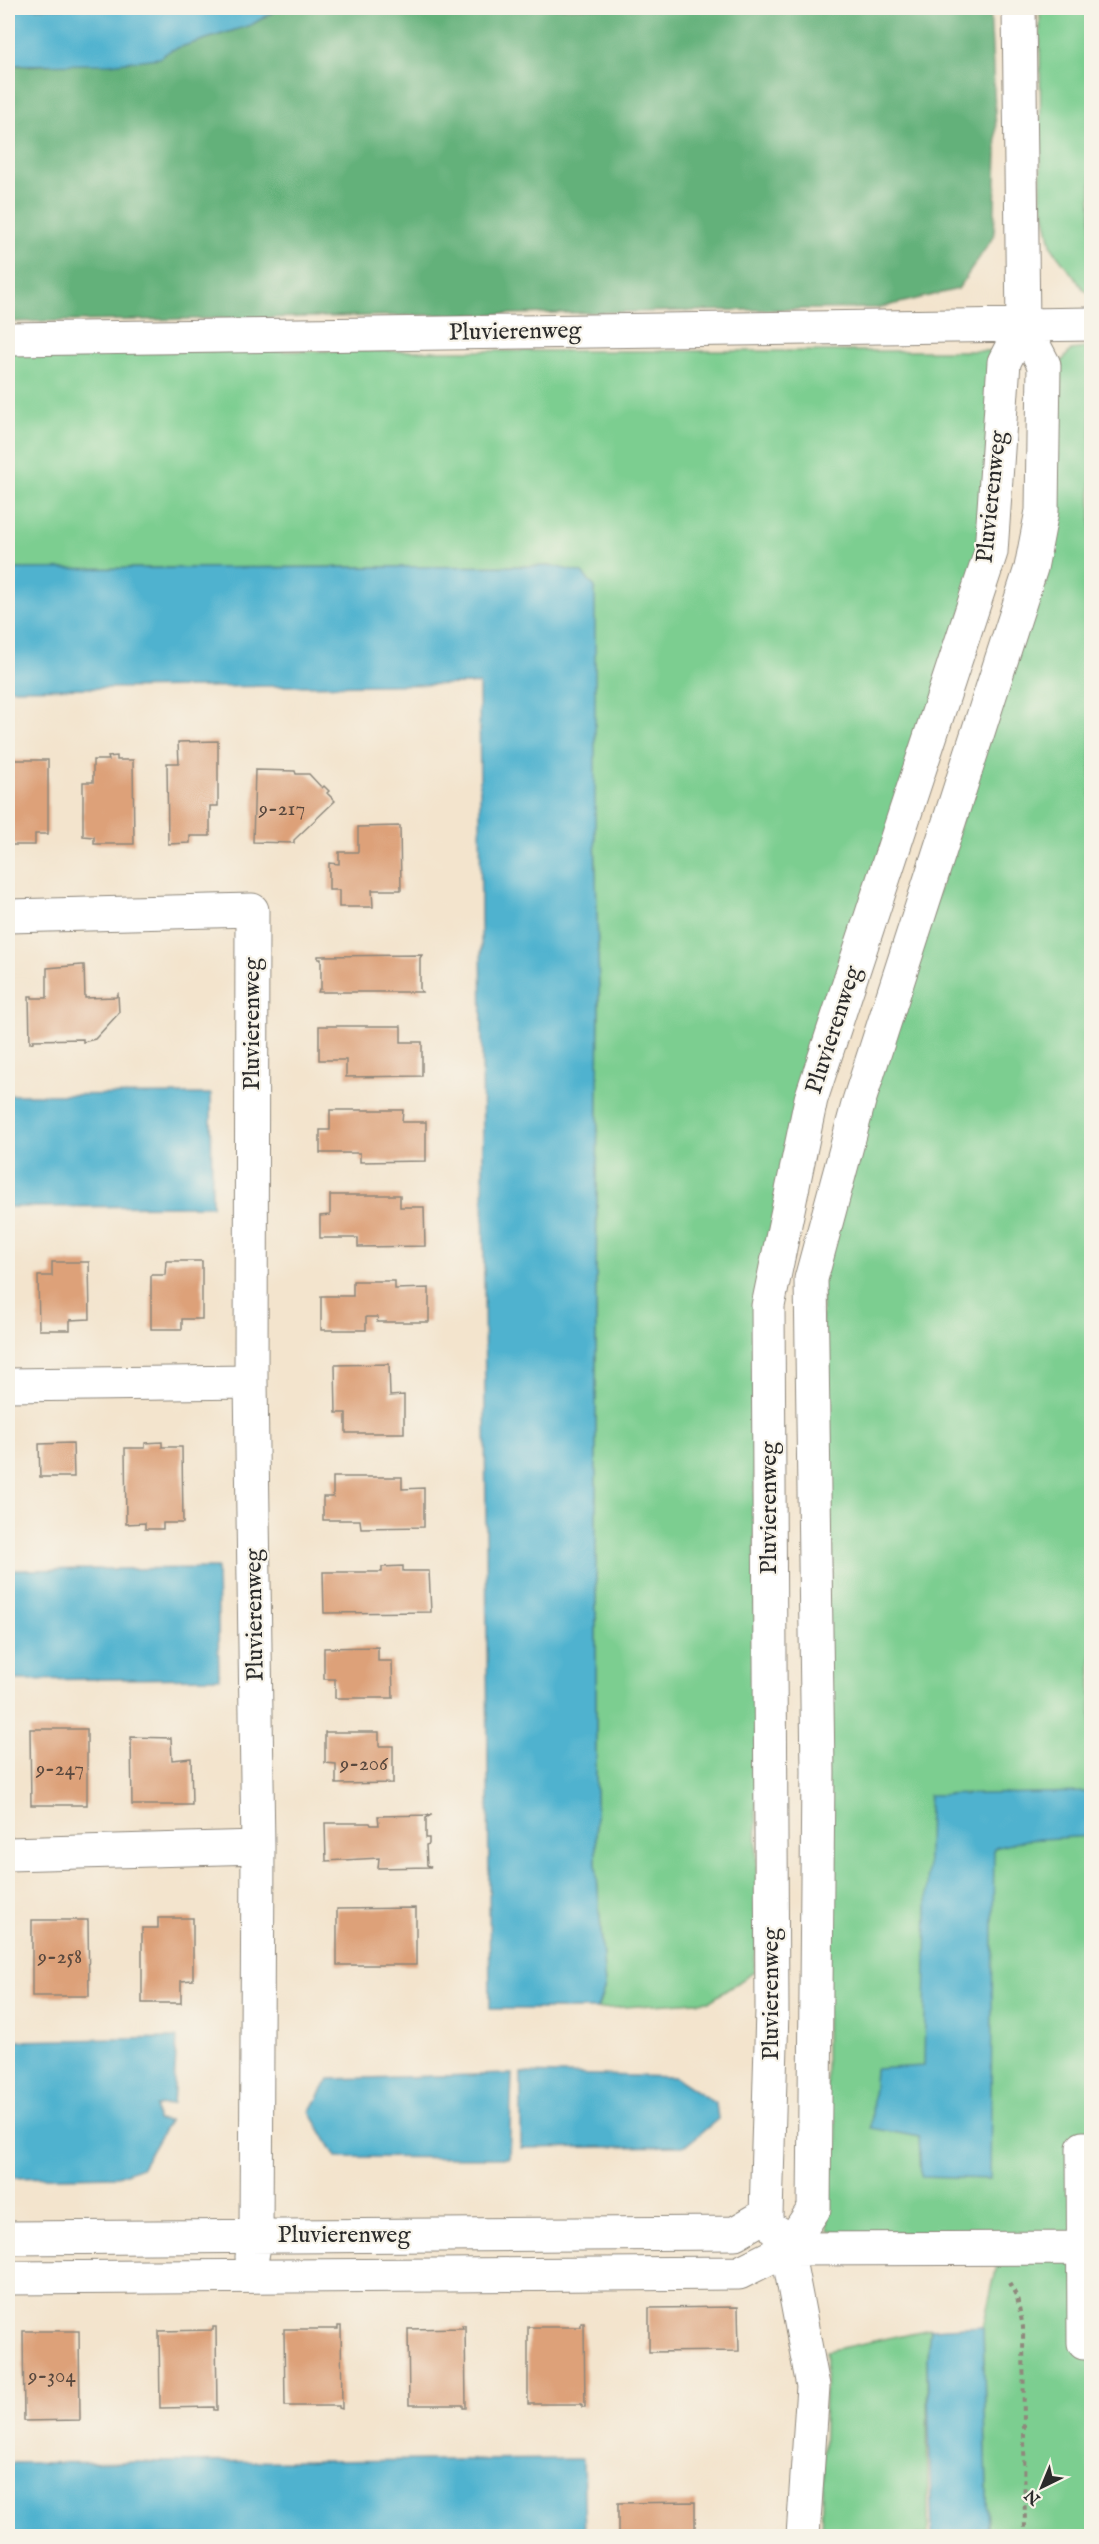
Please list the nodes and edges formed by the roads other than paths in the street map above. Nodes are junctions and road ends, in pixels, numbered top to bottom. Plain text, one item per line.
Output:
1 (1019, 8) edge
2 (1092, 324) edge
3 (1023, 325) junction
4 (8, 339) edge
5 (8, 916) edge
6 (251, 1382) junction
7 (8, 1385) edge
8 (258, 1847) junction
9 (8, 1854) edge
10 (1092, 2148) edge
11 (766, 2215) junction
12 (256, 2235) junction
13 (8, 2238) edge
14 (1087, 2248) edge
15 (787, 2249) junction
16 (248, 2277) junction
17 (8, 2278) edge
18 (1092, 2343) edge
19 (804, 2536) edge

1 - 3 street, Pluvierenweg
2 - 3 street
3 - 4 street, Pluvierenweg
3 - 11 street, Pluvierenweg
3 - 15 street, Pluvierenweg
5 - 6 street, Pluvierenweg
6 - 7 street
6 - 8 street, Pluvierenweg
8 - 9 street
8 - 12 street, Pluvierenweg
10 - 14 street
11 - 12 street, Pluvierenweg
11 - 15 street
12 - 13 street, Pluvierenweg
12 - 16 street, Pluvierenweg
14 - 15 street
14 - 18 street
15 - 16 street, Pluvierenweg
15 - 19 street
16 - 17 street, Pluvierenweg

